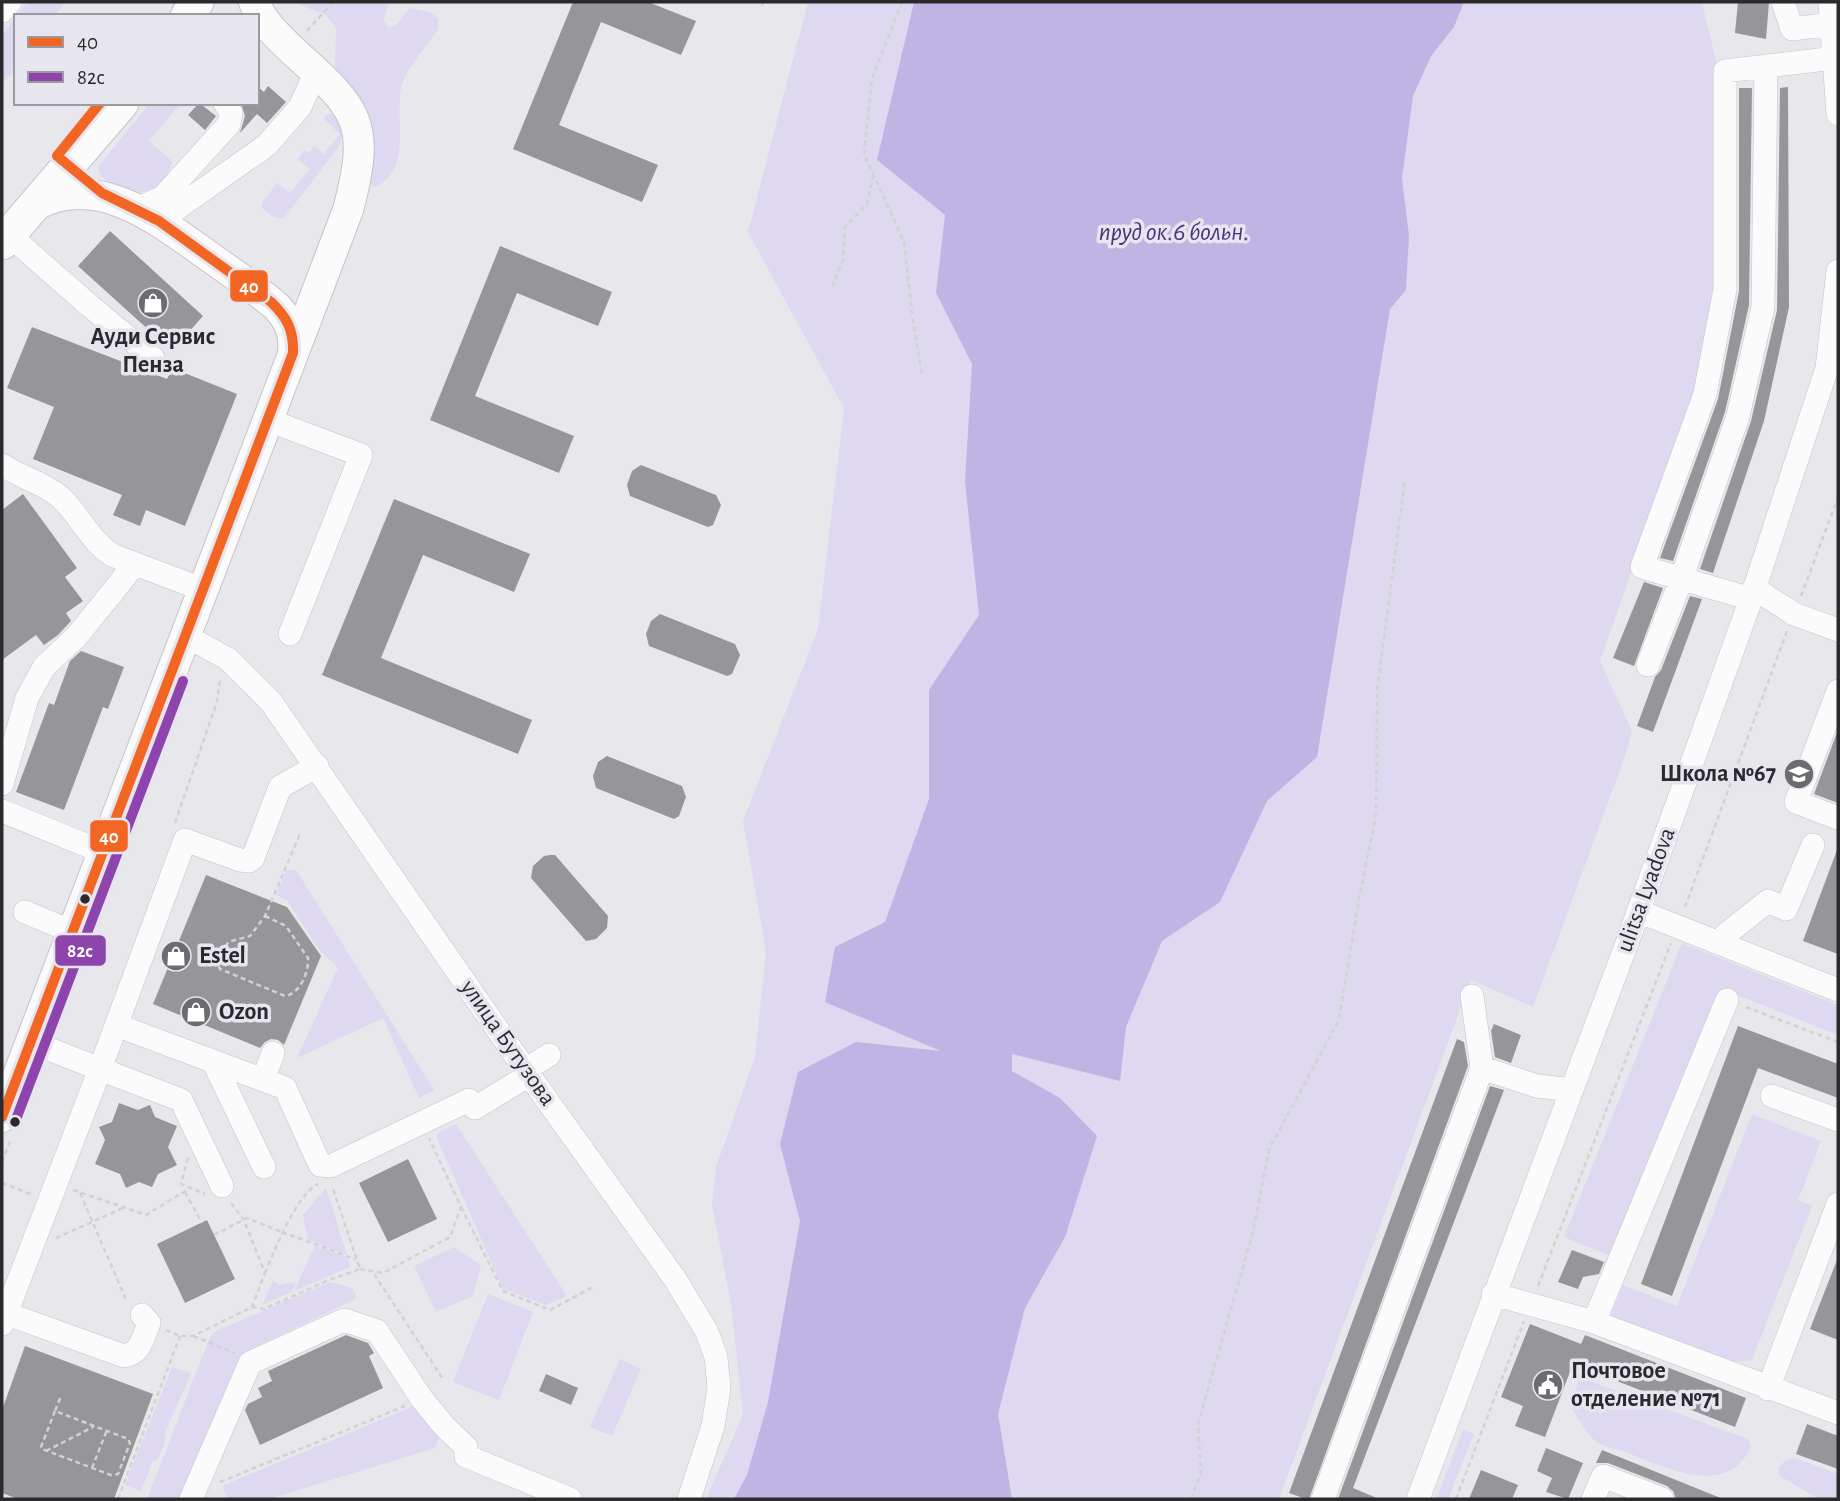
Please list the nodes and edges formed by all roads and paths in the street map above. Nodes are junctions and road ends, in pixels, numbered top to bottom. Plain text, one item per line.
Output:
1 (10, 2) edge
2 (333, 2) edge
3 (902, 2) edge
4 (1783, 2) edge
5 (2, 11) edge
6 (1831, 13) edge
7 (260, 23) edge
8 (290, 49) junction
9 (1835, 58) junction
10 (1766, 66) junction
11 (316, 72) junction
12 (99, 105) edge
13 (120, 105) edge
14 (227, 105) edge
15 (1838, 114) edge
16 (63, 161) junction
17 (873, 175) junction
18 (122, 203) junction
19 (36, 205) junction
20 (159, 221) junction
21 (4, 232) edge
22 (1838, 271) edge
23 (832, 288) dead end
24 (293, 353) junction
25 (153, 358) dead end
26 (922, 375) dead end
27 (268, 420) junction
28 (2, 465) edge
29 (1405, 480) dead end
30 (1838, 497) edge
31 (135, 564) junction
32 (1681, 580) junction
33 (204, 590) junction
34 (1753, 594) junction
35 (1794, 614) junction
36 (1838, 630) edge
37 (289, 634) dead end
38 (186, 636) junction
39 (1648, 664) dead end
40 (221, 671) dead end
41 (1838, 691) edge
42 (317, 766) junction
43 (2, 784) edge
44 (2, 811) edge
45 (1838, 818) edge
46 (300, 834) dead end
47 (185, 840) junction
48 (1813, 845) dead end
49 (103, 852) junction
50 (1638, 911) junction
51 (25, 912) dead end
52 (265, 916) junction
53 (1678, 926) junction
54 (73, 932) junction
55 (1722, 943) junction
56 (1838, 990) edge
57 (1472, 996) dead end
58 (1727, 1000) joint
59 (116, 1025) junction
60 (31, 1042) junction
61 (1838, 1042) edge
62 (273, 1054) dead end
63 (549, 1055) dead end
64 (213, 1061) junction
65 (1482, 1068) junction
66 (100, 1069) junction
67 (527, 1072) junction
68 (263, 1080) junction
69 (1572, 1090) junction
70 (1772, 1096) dead end
71 (1838, 1120) edge
72 (422, 1122) junction
73 (8, 1123) edge
74 (2, 1162) edge
75 (264, 1167) dead end
76 (2, 1183) edge
77 (222, 1186) joint
78 (190, 1188) dead end
79 (52, 1192) junction
80 (185, 1192) junction
81 (80, 1193) junction
82 (1838, 1204) edge
83 (461, 1207) junction
84 (123, 1208) junction
85 (244, 1220) junction
86 (93, 1222) junction
87 (202, 1223) dead end
88 (282, 1232) junction
89 (214, 1236) dead end
90 (30, 1249) junction
91 (356, 1259) junction
92 (360, 1269) junction
93 (373, 1272) junction
94 (265, 1273) junction
95 (593, 1287) dead end
96 (1493, 1294) junction
97 (1530, 1304) junction
98 (251, 1307) junction
99 (3, 1317) edge
100 (144, 1318) junction
101 (1594, 1322) junction
102 (180, 1336) junction
103 (193, 1336) junction
104 (245, 1357) dead end
105 (443, 1379) dead end
106 (1768, 1389) junction
107 (61, 1396) dead end
108 (422, 1399) junction
109 (55, 1411) junction
110 (1838, 1413) edge
111 (94, 1426) junction
112 (107, 1430) junction
113 (46, 1451) junction
114 (92, 1468) junction
115 (192, 1496) edge
116 (118, 1499) edge
117 (570, 1499) edge
118 (689, 1499) edge
119 (1191, 1499) edge
120 (1323, 1499) edge
121 (1418, 1499) edge
122 (1457, 1499) edge
123 (1593, 1499) edge
124 (1662, 1499) edge

1 - 5 street
2 - 8 path
3 - 17 path
4 - 6 street
6 - 9 street
7 - 8 main road
8 - 11 main road
9 - 10 street
9 - 15 street
10 - 32 street
10 - 32 street
11 - 20 street
11 - 24 main road
12 - 16 highway
13 - 16 highway
14 - 18 street
16 - 18 main road
16 - 19 highway
16 - 21 highway
17 - 23 path
17 - 26 path
18 - 19 main road
18 - 20 main road
19 - 21 highway
20 - 24 main road
21 - 25 street
22 - 34 street, ulitsa Lyadova
24 - 27 main road
27 - 33 main road
27 - 37 street
28 - 31 street
29 - 119 path
30 - 35 path
31 - 33 street
31 - 43 street
32 - 34 street
32 - 39 street
33 - 38 main road
34 - 35 street
34 - 50 street, ulitsa Lyadova
35 - 36 street
35 - 53 path
38 - 42 street, улица Бутузова
38 - 49 main road
40 - 47 path
41 - 45 street
42 - 47 street
42 - 67 street, улица Бутузова
44 - 49 street
46 - 52 path
47 - 59 street
48 - 55 street
49 - 54 main road
50 - 53 street
50 - 69 street, ulitsa Lyadova
51 - 54 street
52 - 52 path
53 - 55 street
53 - 97 path
54 - 60 main road
55 - 56 street
57 - 65 street
58 - 61 path
58 - 101 street
59 - 64 street
59 - 66 street
60 - 66 street
60 - 73 main road
62 - 68 street
63 - 67 street
64 - 68 street
64 - 75 street
65 - 69 street
65 - 120 street
66 - 77 street
66 - 79 street
67 - 72 street
67 - 118 street, улица Бутузова
68 - 72 street
69 - 96 street, ulitsa Lyadova
70 - 71 street
72 - 83 path
73 - 74 path
76 - 79 path
77 - 85 path
78 - 80 path
79 - 81 path
79 - 90 street
80 - 84 path
80 - 87 path
81 - 84 path
81 - 86 path
82 - 106 street
83 - 93 path
83 - 95 path
84 - 86 path
85 - 88 path
85 - 89 path
85 - 94 path
86 - 90 path
86 - 100 path
88 - 91 path
88 - 91 path
88 - 94 path
90 - 99 street
91 - 92 path
92 - 93 path
92 - 98 path
93 - 105 path
94 - 98 path
96 - 97 street
96 - 121 street, ulitsa Lyadova
97 - 101 street
97 - 122 path
98 - 103 path
99 - 100 street
100 - 102 path
101 - 106 street
102 - 103 path
102 - 116 path
103 - 104 path
106 - 110 street
107 - 109 path
108 - 115 path
108 - 115 street
108 - 117 street
109 - 111 path
109 - 113 path
111 - 112 path
111 - 113 path
112 - 114 path
112 - 114 path
113 - 114 path
123 - 124 street

